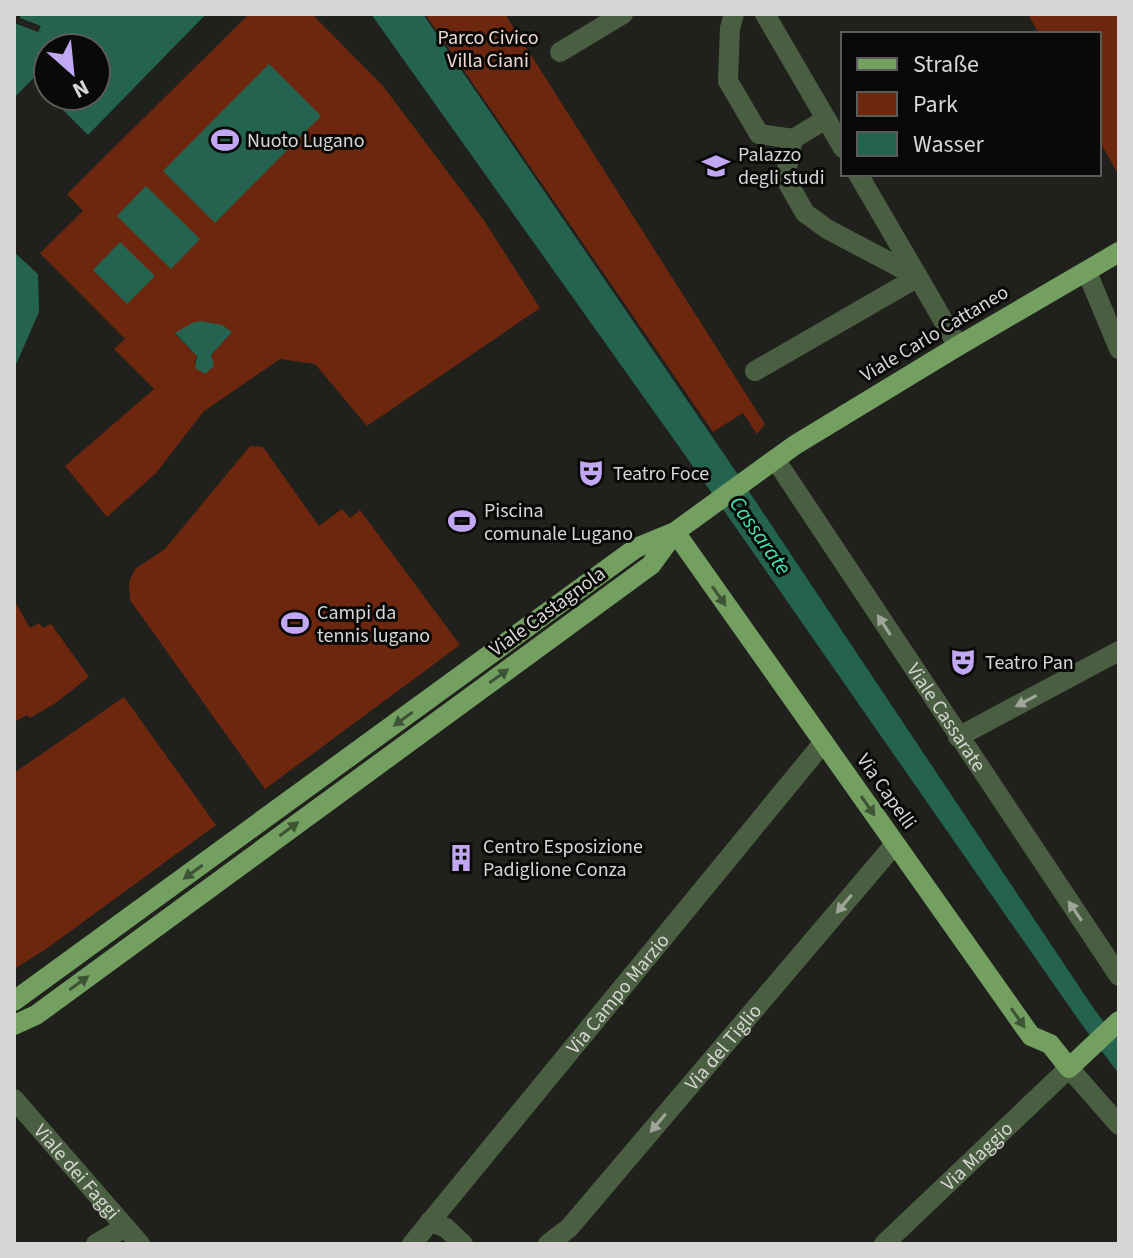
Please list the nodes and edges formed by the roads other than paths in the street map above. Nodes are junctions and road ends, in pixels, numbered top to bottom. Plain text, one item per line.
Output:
1 (623, 14) edge
2 (734, 14) edge
3 (765, 14) edge
4 (560, 52) dead end
5 (826, 119) junction
6 (793, 139) junction
7 (841, 145) edge
8 (859, 176) edge
9 (1119, 252) edge
10 (1087, 272) junction
11 (918, 277) junction
12 (958, 346) junction
13 (1119, 349) edge
14 (755, 371) dead end
15 (775, 459) junction
16 (675, 532) junction
17 (1119, 651) edge
18 (958, 737) junction
19 (823, 743) junction
20 (895, 844) junction
21 (1119, 976) edge
22 (14, 1001) edge
23 (1119, 1021) edge
24 (14, 1025) edge
25 (1069, 1068) junction
26 (14, 1099) edge
27 (1119, 1125) edge
28 (430, 1221) junction
29 (125, 1227) junction
30 (96, 1244) edge
31 (140, 1244) edge
32 (412, 1244) edge
33 (463, 1244) edge
34 (548, 1244) edge
35 (884, 1244) edge

1 - 4 street
2 - 6 street
3 - 5 street
5 - 6 street
5 - 7 street
6 - 11 street
8 - 11 street
9 - 10 main road, Viale Carlo Cattaneo
10 - 12 main road, Viale Carlo Cattaneo
10 - 13 street
11 - 12 street
11 - 14 street
12 - 15 main road, Viale Carlo Cattaneo
15 - 16 main road, Viale Carlo Cattaneo
18 -> 15 street, Viale Cassarate
16 -> 19 main road, Via Capelli
16 -> 22 main road, Viale Castagnola
24 -> 16 main road, Viale Castagnola
17 -> 18 street
21 -> 18 street, Viale Cassarate
19 -> 20 main road, Via Capelli
19 - 28 street, Via Campo Marzio
20 -> 25 main road, Via Capelli
20 -> 34 street, Via del Tiglio
23 - 25 main road
25 - 27 street
25 - 35 street, Via Maggio
26 - 29 street, Viale dei Faggi
28 - 32 street, Via Campo Marzio
28 - 33 street
29 - 30 street
29 - 31 street, Viale dei Faggi

